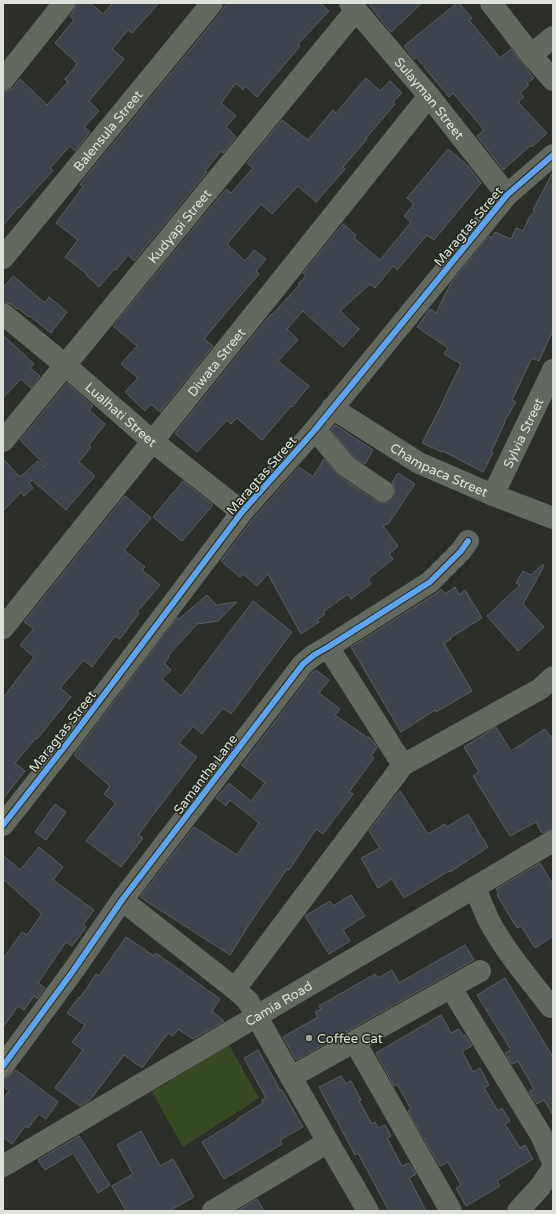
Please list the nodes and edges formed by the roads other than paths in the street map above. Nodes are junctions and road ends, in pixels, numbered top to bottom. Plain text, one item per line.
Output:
1 (64, 3) edge
2 (212, 3) edge
3 (491, 3) edge
4 (353, 7) edge
5 (553, 37) edge
6 (531, 55) junction
7 (3, 80) edge
8 (553, 80) edge
9 (429, 96) junction
10 (553, 155) edge
11 (507, 195) junction
12 (3, 258) edge
13 (3, 314) edge
14 (65, 365) junction
15 (553, 370) edge
16 (332, 408) junction
17 (314, 431) junction
18 (3, 441) edge
19 (152, 441) junction
20 (383, 491) dead end
21 (493, 495) junction
22 (242, 512) junction
23 (553, 518) edge
24 (468, 541) dead end
25 (3, 628) edge
26 (328, 647) junction
27 (553, 677) edge
28 (404, 765) junction
29 (3, 824) edge
30 (553, 841) edge
31 (475, 887) junction
32 (122, 900) junction
33 (480, 970) dead end
34 (451, 988) junction
35 (235, 989) junction
36 (551, 1006) dead end
37 (257, 1015) junction
38 (355, 1042) junction
39 (3, 1066) edge
40 (292, 1077) junction
41 (328, 1142) junction
42 (553, 1162) edge
43 (3, 1166) edge
44 (553, 1168) edge
45 (213, 1211) edge
46 (368, 1211) edge
47 (450, 1211) edge
48 (518, 1211) edge

1 - 7 street
2 - 12 street, Balensula Street
3 - 6 street
4 - 9 street, Sulayman Street
4 - 14 street, Kudyapi Street
5 - 6 street
6 - 8 street
9 - 11 street, Sulayman Street
9 - 19 street, Diwata Street
10 - 11 street, Maragtas Street
11 - 16 street, Maragtas Street
13 - 14 street, Lualhati Street
14 - 18 street, Kudyapi Street
14 - 19 street, Lualhati Street
15 - 21 street, Sylvia Street
16 - 17 street, Maragtas Street
16 - 21 street, Champaca Street
17 - 20 street
17 - 22 street, Maragtas Street
19 - 22 street, Lualhati Street
19 - 25 street, Diwata Street
21 - 23 street, Champaca Street
22 - 29 street, Maragtas Street
24 - 26 street, Samantha Lane
26 - 28 street
26 - 32 street, Samantha Lane
27 - 28 street
28 - 35 street
30 - 31 street, Camia Road
31 - 36 street
31 - 37 street, Camia Road
32 - 35 street
32 - 39 street, Samantha Lane
33 - 34 street
34 - 38 street
34 - 42 street
35 - 37 street
37 - 40 street
37 - 43 street, Camia Road
38 - 40 street
38 - 47 street
40 - 41 street
41 - 45 street
41 - 46 street
44 - 48 street

